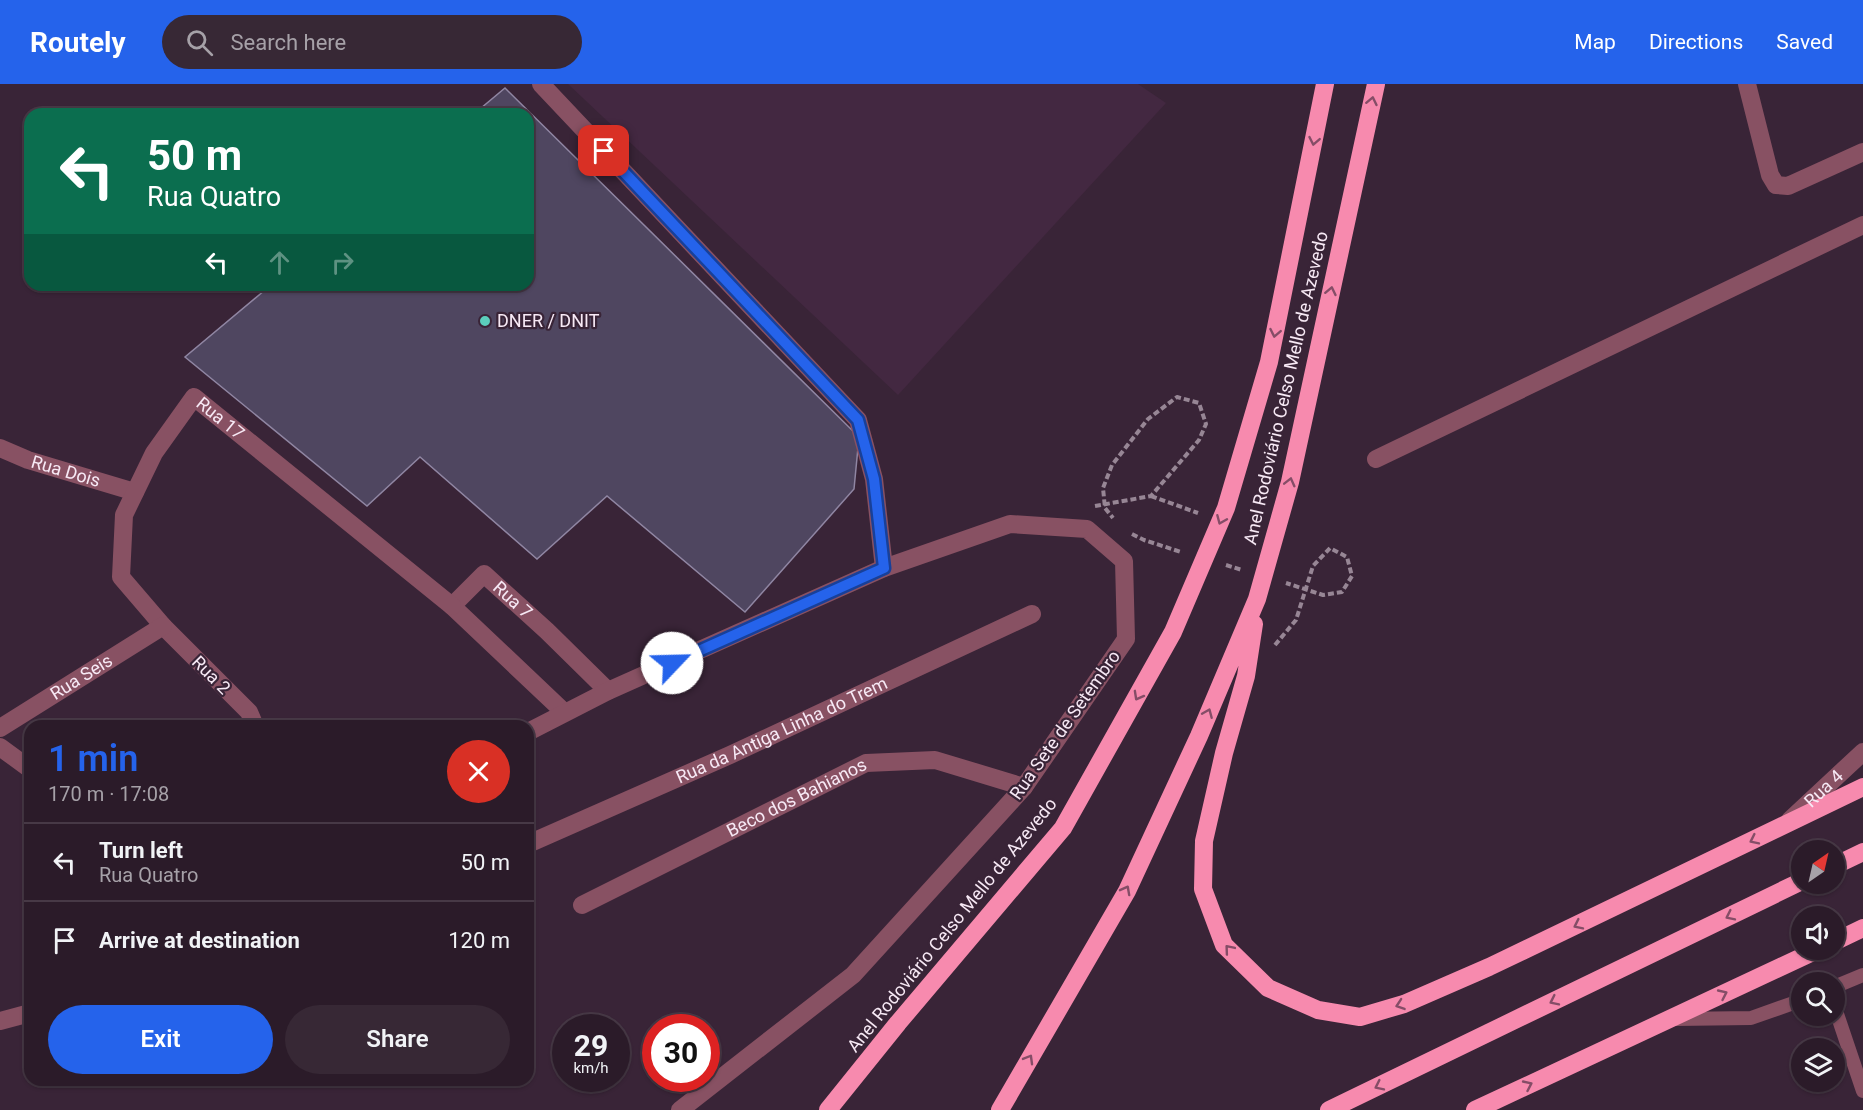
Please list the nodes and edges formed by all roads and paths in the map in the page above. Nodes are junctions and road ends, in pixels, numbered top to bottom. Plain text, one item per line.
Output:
1 (541, 84) edge
2 (1325, 84) edge
3 (1376, 84) edge
4 (1747, 84) edge
5 (1863, 152) edge
6 (1863, 225) edge
7 (1199, 440) dead end
8 (0, 448) edge
9 (1376, 459) dead end
10 (135, 492) junction
11 (1151, 496) junction
12 (1094, 506) dead end
13 (1220, 521) junction
14 (1313, 566) dead end
15 (884, 568) junction
16 (1257, 599) junction
17 (452, 606) junction
18 (1032, 614) dead end
19 (163, 626) junction
20 (1246, 676) junction
21 (608, 691) junction
22 (564, 712) junction
23 (252, 720) edge
24 (0, 728) edge
25 (534, 729) edge
26 (0, 747) edge
27 (1863, 752) edge
28 (24, 765) edge
29 (1024, 787) junction
30 (1863, 787) edge
31 (1785, 825) junction
32 (534, 841) edge
33 (1863, 852) edge
34 (1845, 861) edge
35 (1791, 887) edge
36 (582, 905) dead end
37 (1863, 928) edge
38 (1845, 937) edge
39 (1796, 960) edge
40 (1861, 978) edge
41 (1845, 983) edge
42 (1791, 1004) edge
43 (24, 1014) edge
44 (1669, 1019) junction
45 (0, 1020) edge
46 (1841, 1026) edge
47 (1863, 1091) edge
48 (680, 1110) edge
49 (828, 1110) edge
50 (1000, 1110) edge
51 (1329, 1110) edge
52 (1475, 1110) edge

1 - 15 street
2 -> 13 highway, Anel Rodoviário Celso Mello de Azevedo
16 -> 3 highway, Anel Rodoviário Celso Mello de Azevedo
4 - 5 street
6 - 9 street
7 - 11 path
8 - 10 street, Rua Dois
10 - 17 street, Rua 17
10 - 19 street, Rua 17
11 - 12 path
11 - 13 path
13 -> 49 highway, Anel Rodoviário Celso Mello de Azevedo
14 - 20 path
15 - 21 street, Rua Sete de Setembro
15 - 29 street, Rua Sete de Setembro
16 - 20 highway
50 -> 16 highway, Anel Rodoviário Celso Mello de Azevedo
17 - 21 street, Rua 7
17 - 22 street
18 - 32 street, Rua da Antiga Linha do Trem
19 - 23 street, Rua 2
19 - 24 street, Rua Seis
31 -> 20 highway
21 - 22 street, Rua Sete de Setembro
22 - 25 street, Rua Sete de Setembro
26 - 28 street
27 - 31 street, Rua 4
29 - 36 street, Beco dos Bahianos
29 - 48 street, Rua Sete de Setembro
30 - 31 highway
33 - 34 highway
35 -> 51 highway
37 - 38 highway
44 -> 39 highway
40 - 41 lane
42 - 44 lane
43 - 45 street
52 -> 44 highway
46 - 47 lane

